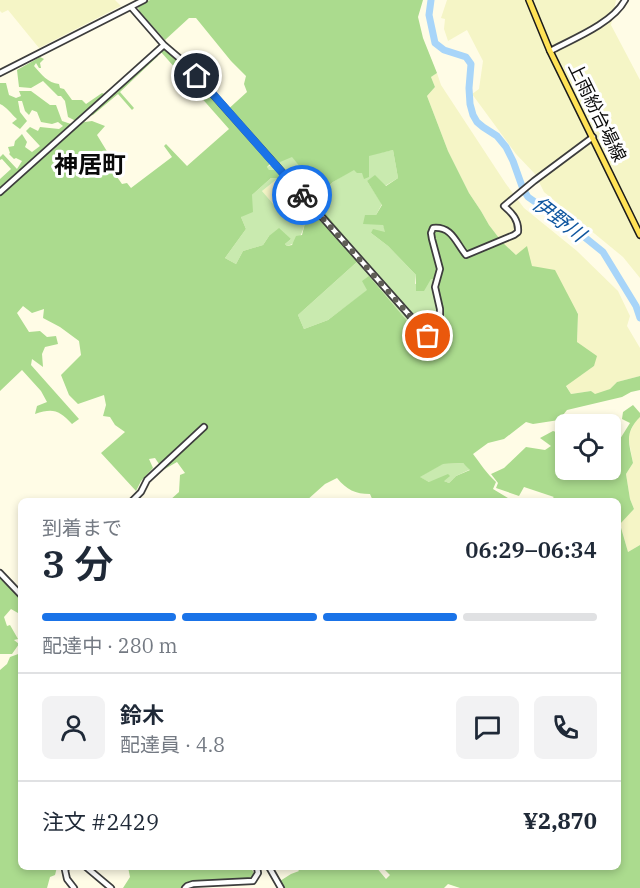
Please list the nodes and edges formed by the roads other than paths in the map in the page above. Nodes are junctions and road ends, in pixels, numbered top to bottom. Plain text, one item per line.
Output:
1 (144, 0) edge
2 (529, 0) edge
3 (625, 0) edge
4 (130, 7) junction
5 (164, 45) junction
6 (550, 51) junction
7 (0, 73) edge
8 (593, 137) junction
9 (0, 192) edge
10 (640, 235) edge
11 (204, 427) dead end
12 (135, 498) edge
13 (0, 573) edge
14 (18, 592) edge
15 (66, 870) edge
16 (90, 870) edge
17 (258, 870) edge
18 (271, 870) edge
19 (74, 888) edge
20 (111, 888) edge
21 (186, 888) edge
22 (281, 888) edge

1 - 4 street
2 - 6 main road, 上雨紛台場線
3 - 6 street
4 - 5 street
4 - 7 street
5 - 8 street
5 - 9 street
6 - 8 main road, 上雨紛台場線
8 - 10 main road, 上雨紛台場線
11 - 12 street
13 - 14 street
15 - 19 street
16 - 20 street
17 - 21 street
18 - 22 street

